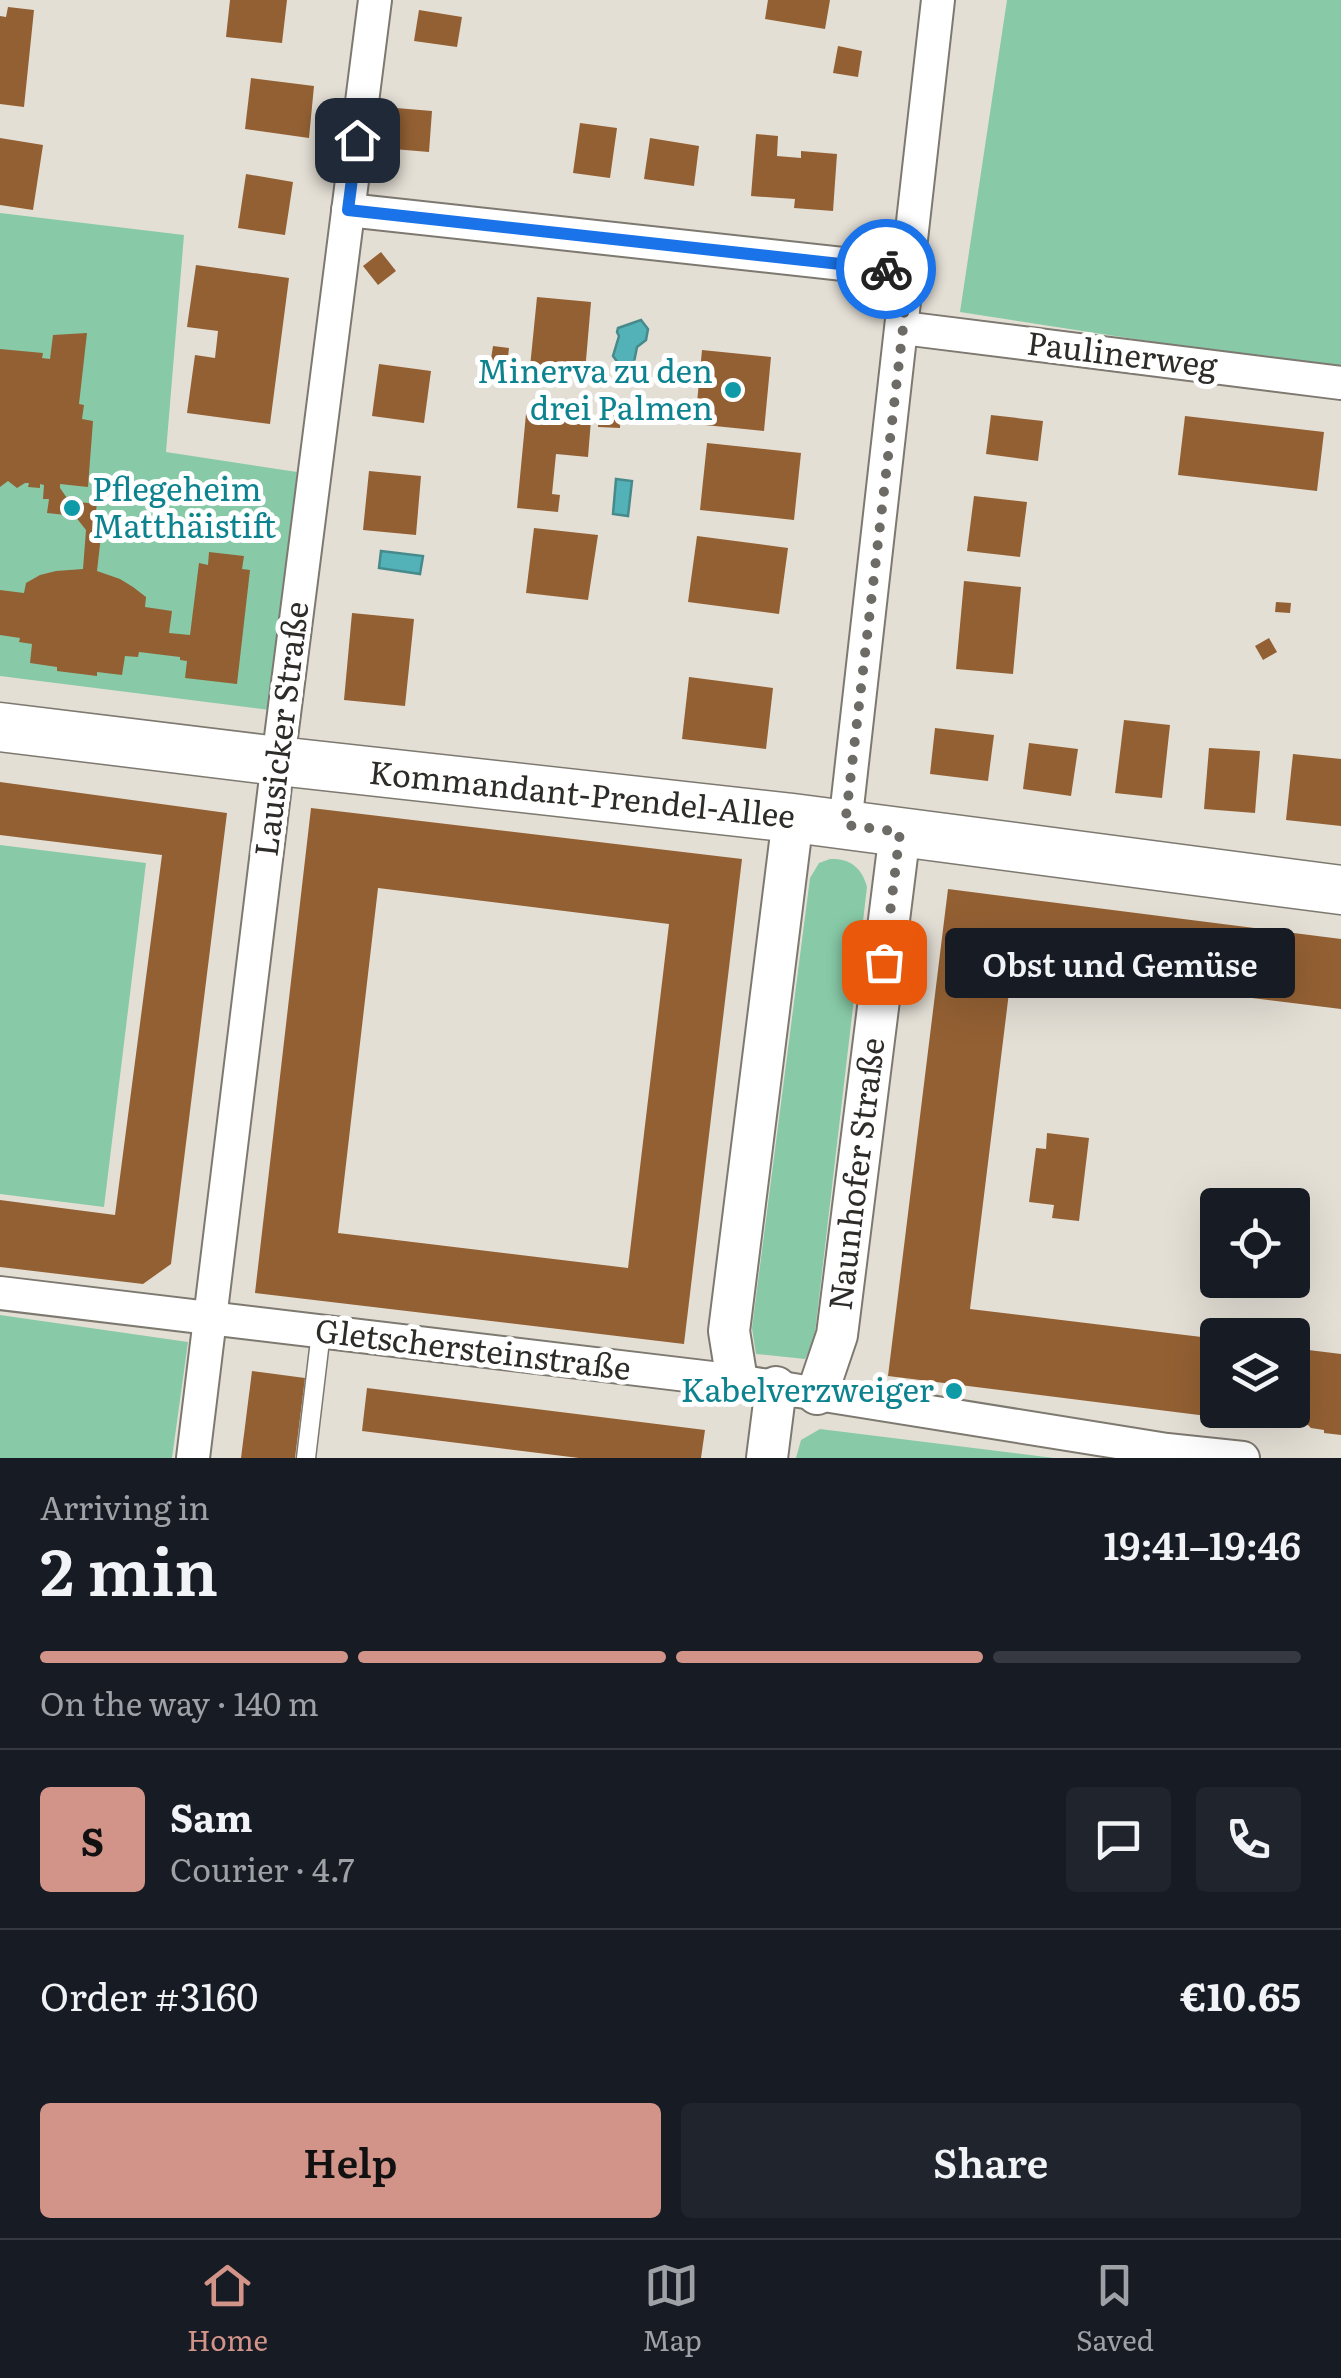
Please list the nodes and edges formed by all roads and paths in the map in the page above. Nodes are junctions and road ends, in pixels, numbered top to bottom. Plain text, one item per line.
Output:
1 (375, 0) edge
2 (938, 0) edge
3 (348, 210) junction
4 (907, 271) junction
5 (903, 328) junction
6 (1341, 382) edge
7 (0, 727) edge
8 (278, 761) junction
9 (793, 818) junction
10 (845, 825) junction
11 (900, 832) junction
12 (1341, 890) edge
13 (0, 1293) edge
14 (210, 1319) junction
15 (321, 1332) junction
16 (737, 1381) junction
17 (776, 1387) junction
18 (817, 1394) junction
19 (1167, 1454) edge
20 (194, 1458) edge
21 (306, 1458) edge
22 (767, 1458) edge
23 (1243, 1458) edge

1 - 3 street, Lausicker Straße
2 - 4 street
3 - 4 street
3 - 8 street, Lausicker Straße
4 - 5 street
5 - 6 street, Paulinerweg
5 - 10 street
7 - 8 main road, Kommandant-Prendel-Allee
8 - 9 main road, Kommandant-Prendel-Allee
8 - 14 street, Lausicker Straße
9 - 10 main road, Kommandant-Prendel-Allee
9 - 16 street
10 - 11 main road, Kommandant-Prendel-Allee
11 - 12 main road, Kommandant-Prendel-Allee
11 - 18 street, Naunhofer Straße
13 - 14 street, Gletschersteinstraße
14 - 15 street, Gletschersteinstraße
14 - 20 street, Lausicker Straße
15 - 16 street, Gletschersteinstraße
15 - 21 lane
16 - 17 street, Gletschersteinstraße
17 - 18 street, Gletschersteinstraße
17 - 22 street
18 - 19 street, Gletschersteinstraße
19 - 23 street, Gletschersteinstraße

